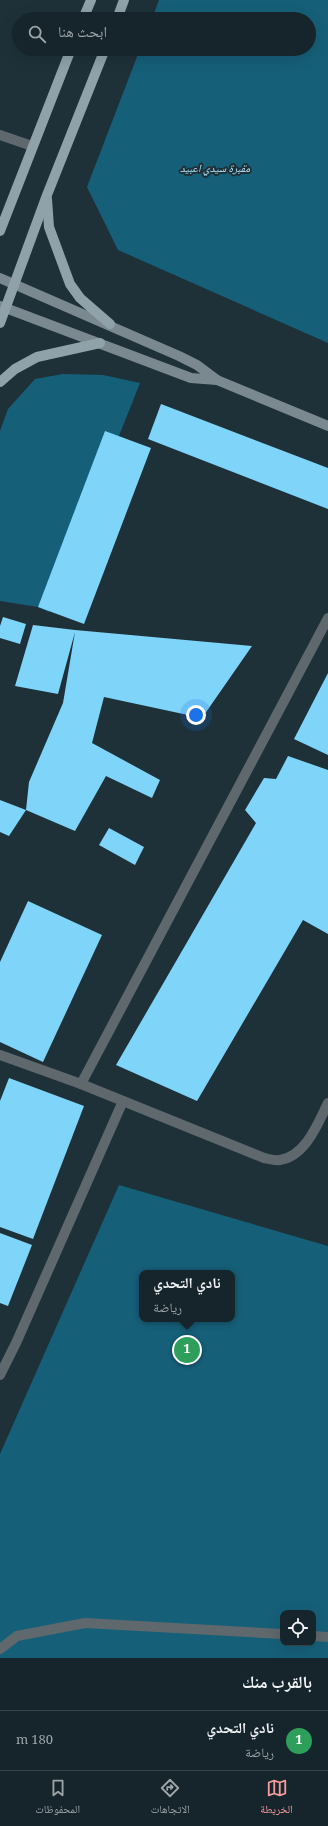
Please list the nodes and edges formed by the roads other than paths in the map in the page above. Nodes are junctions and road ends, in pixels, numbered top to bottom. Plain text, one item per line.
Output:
1 (91, 0) edge
2 (124, 0) edge
3 (86, 12) edge
4 (120, 12) edge
5 (68, 56) edge
6 (102, 56) edge
7 (0, 135) edge
8 (32, 146) junction
9 (47, 195) junction
10 (0, 231) edge
11 (0, 278) edge
12 (14, 284) junction
13 (3, 307) edge
14 (0, 323) edge
15 (110, 324) junction
16 (100, 343) junction
17 (217, 380) junction
18 (0, 382) edge
19 (328, 426) edge
20 (328, 618) edge
21 (0, 1055) edge
22 (81, 1084) junction
23 (123, 1101) junction
24 (328, 1102) edge
25 (0, 1375) edge
26 (280, 1634) edge
27 (316, 1636) edge
28 (328, 1637) edge
29 (0, 1649) edge

1 - 3 main road
2 - 4 main road
5 - 8 main road
6 - 9 main road
7 - 8 street
8 - 10 main road
9 - 12 main road
9 - 15 main road
11 - 12 main road
12 - 13 main road
12 - 15 main road
13 - 14 main road
13 - 16 main road
15 - 17 main road
16 - 17 main road
16 - 18 main road
17 - 19 main road
20 - 22 street
21 - 22 street
22 - 23 street
23 - 24 street
23 - 25 street
26 - 29 street
27 - 28 street

